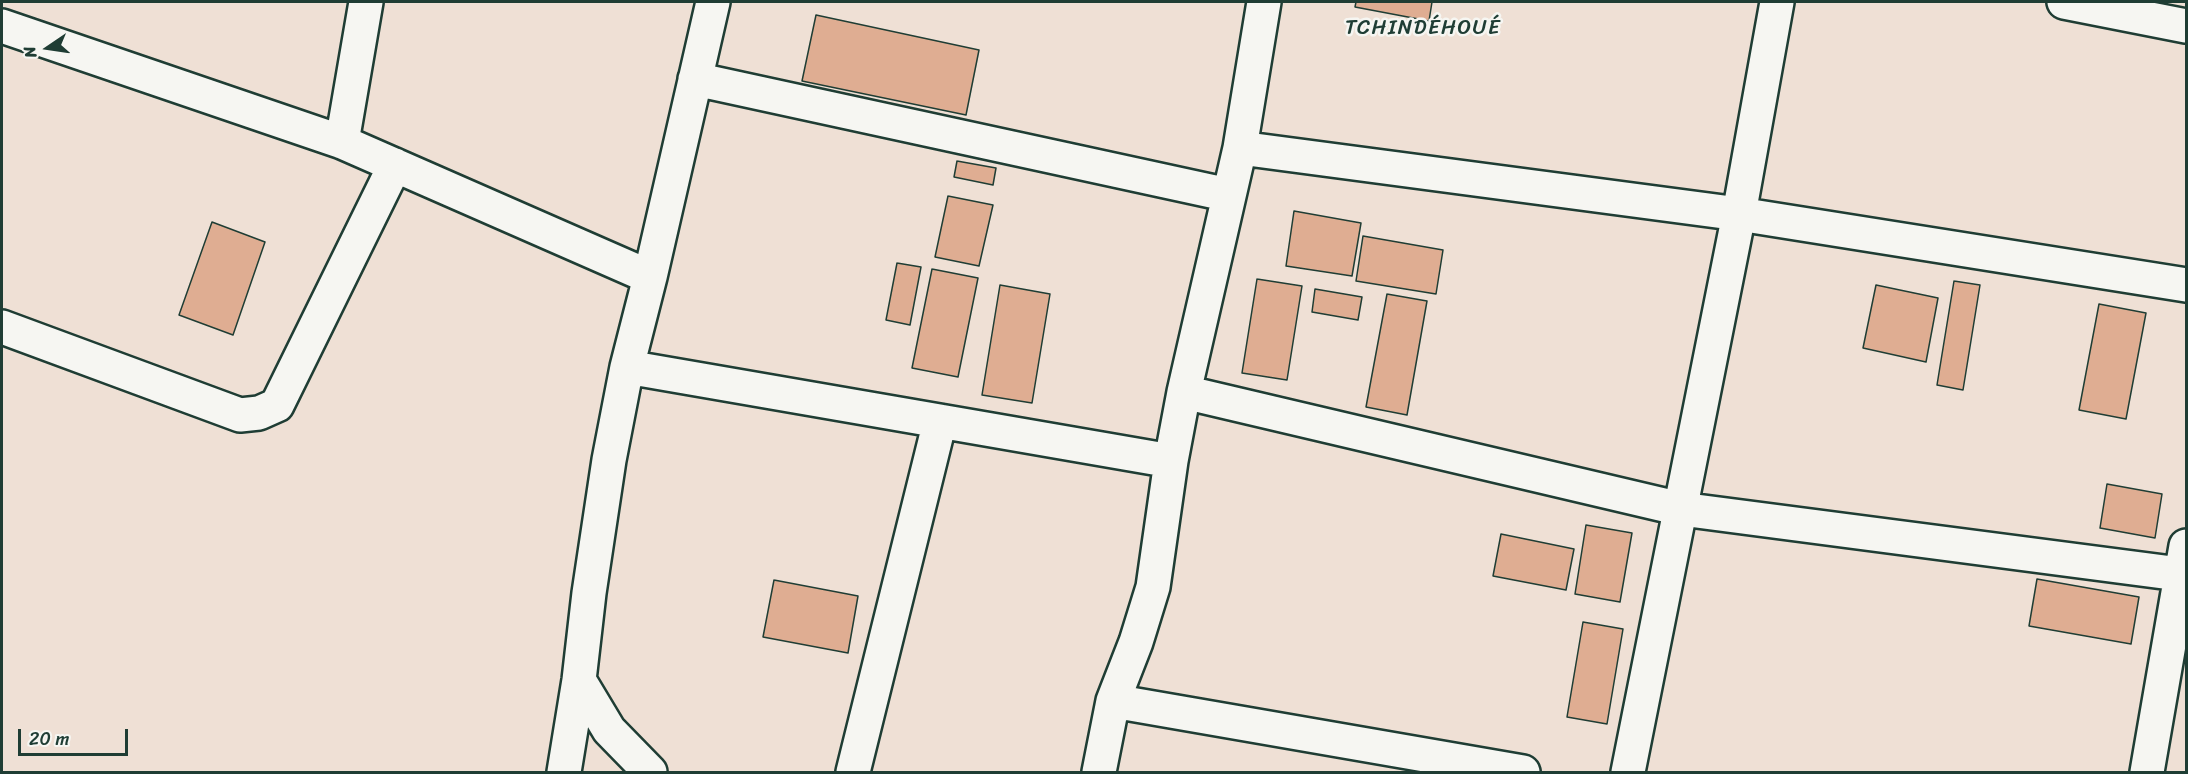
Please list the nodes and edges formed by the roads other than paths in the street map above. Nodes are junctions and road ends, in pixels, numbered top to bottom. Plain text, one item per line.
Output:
1 (366, 2) edge
2 (713, 2) edge
3 (1264, 2) edge
4 (1777, 2) edge
5 (2064, 2) edge
6 (2, 26) edge
7 (2187, 26) edge
8 (695, 79) junction
9 (342, 142) junction
10 (1240, 148) junction
11 (395, 165) junction
12 (1229, 195) junction
13 (1739, 214) junction
14 (650, 277) junction
15 (2187, 285) edge
16 (2, 327) edge
17 (627, 366) junction
18 (1184, 392) junction
19 (940, 421) junction
20 (1171, 461) junction
21 (1681, 509) junction
22 (2185, 565) edge
23 (579, 680) junction
24 (1113, 701) junction
25 (564, 772) edge
26 (650, 772) edge
27 (853, 772) edge
28 (1099, 772) edge
29 (1522, 772) edge
30 (1628, 772) edge
31 (2147, 772) edge

1 - 9 street
2 - 8 street
3 - 10 street
4 - 13 street
5 - 7 street
6 - 9 street
8 - 12 street
8 - 14 street
9 - 11 street
10 - 12 street
10 - 13 street
11 - 14 street
11 - 16 street
12 - 18 street
13 - 15 street
13 - 21 street
14 - 17 street
17 - 19 street
17 - 23 street
18 - 20 street
18 - 21 street
19 - 20 street
19 - 27 street
20 - 24 street
21 - 22 street
21 - 30 street
22 - 31 street
23 - 25 street
23 - 26 street
24 - 28 street
24 - 29 street

